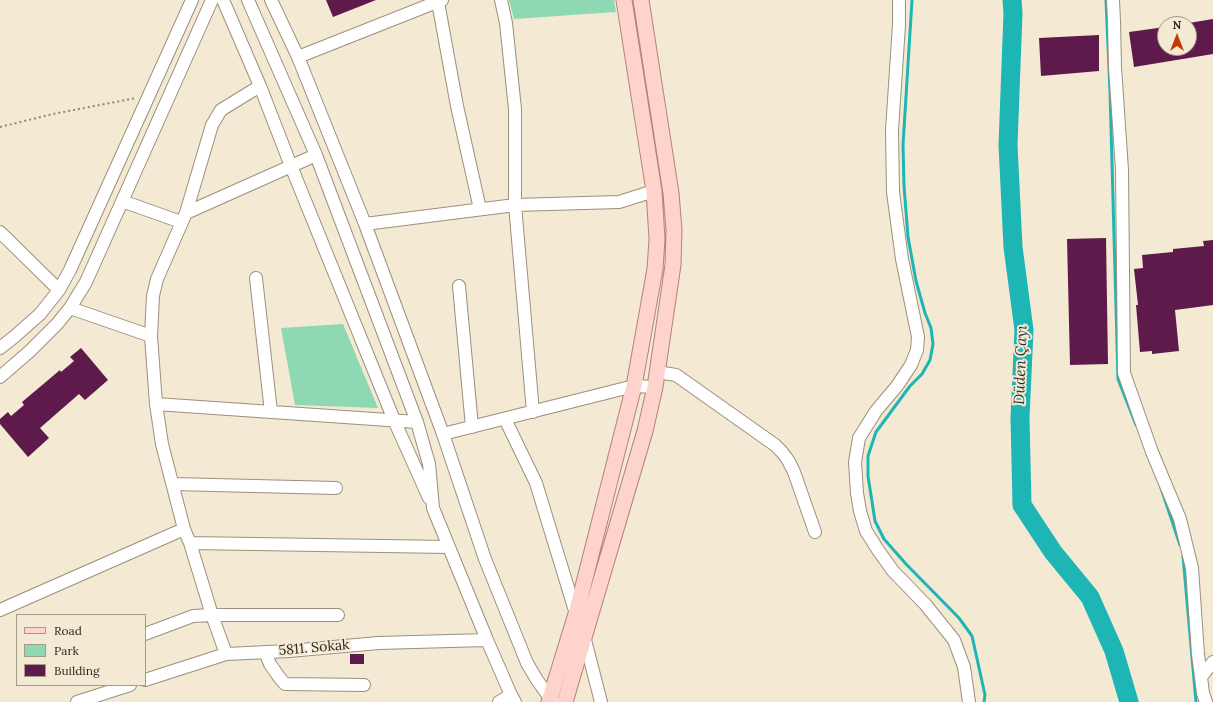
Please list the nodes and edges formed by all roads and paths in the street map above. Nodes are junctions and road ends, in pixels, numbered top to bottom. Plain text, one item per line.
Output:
1 (192, 0) edge
2 (212, 0) edge
3 (223, 0) edge
4 (248, 0) edge
5 (271, 0) edge
6 (501, 0) edge
7 (624, 0) edge
8 (641, 0) edge
9 (900, 0) edge
10 (1113, 0) edge
11 (440, 1) edge
12 (298, 57) junction
13 (260, 86) junction
14 (148, 96) junction
15 (0, 127) edge
16 (316, 155) junction
17 (291, 166) junction
18 (654, 191) junction
19 (122, 201) junction
20 (515, 205) junction
21 (480, 209) junction
22 (183, 218) junction
23 (365, 224) junction
24 (0, 232) edge
25 (256, 278) dead end
26 (459, 286) dead end
27 (58, 290) junction
28 (70, 308) junction
29 (151, 336) junction
30 (0, 348) edge
31 (657, 372) junction
32 (0, 377) edge
33 (634, 386) junction
34 (655, 387) junction
35 (156, 404) junction
36 (270, 412) junction
37 (533, 412) junction
38 (505, 419) junction
39 (394, 420) junction
40 (417, 422) junction
41 (472, 427) junction
42 (443, 434) junction
43 (173, 484) junction
44 (336, 488) dead end
45 (433, 508) junction
46 (184, 529) junction
47 (815, 532) dead end
48 (190, 543) junction
49 (448, 546) junction
50 (0, 610) edge
51 (576, 614) junction
52 (212, 615) junction
53 (338, 616) dead end
54 (146, 634) edge
55 (584, 636) junction
56 (487, 640) junction
57 (264, 652) junction
58 (226, 654) junction
59 (1213, 662) edge
60 (1201, 677) junction
61 (146, 680) edge
62 (364, 685) dead end
63 (127, 686) edge
64 (513, 698) edge
65 (551, 700) edge
66 (77, 702) edge
67 (499, 702) edge
68 (565, 702) edge
69 (601, 702) edge
70 (969, 702) edge
71 (1206, 702) edge

1 - 14 street
2 - 19 street
3 - 13 street
4 - 16 street
5 - 12 street
6 - 20 street
7 - 18 main road
8 - 31 main road
9 - 70 street
10 - 60 street
11 - 12 street
11 - 21 street
12 - 23 street
13 - 17 street
13 - 22 street
14 - 15 path
14 - 27 street
16 - 17 street
16 - 40 street
17 - 22 street
17 - 39 street
18 - 20 street
18 - 33 main road
19 - 22 street
19 - 28 street
20 - 21 street
20 - 37 street
21 - 23 street
22 - 29 street
23 - 42 street
24 - 27 street
25 - 36 street
26 - 41 street
27 - 30 street
28 - 29 street
28 - 32 street
29 - 35 street
31 - 34 main road
31 - 47 street
33 - 34 street
33 - 37 street
33 - 51 main road
34 - 55 main road
35 - 36 street
35 - 43 street
36 - 39 street
37 - 38 street
38 - 41 street
38 - 51 street
39 - 40 street
39 - 45 street
40 - 45 street
41 - 42 street
42 - 65 street
43 - 44 street
43 - 46 street
45 - 49 street
46 - 48 street
46 - 50 street
48 - 49 street
48 - 52 street
49 - 56 street
51 - 65 main road
52 - 53 street
52 - 54 street
52 - 58 street
55 - 68 main road
55 - 69 street
56 - 57 street, 5811. Sokak
56 - 64 street
57 - 58 street, 5811. Sokak
57 - 62 street
58 - 61 street, 5811. Sokak
59 - 60 street
60 - 71 street
63 - 66 street
64 - 67 street

